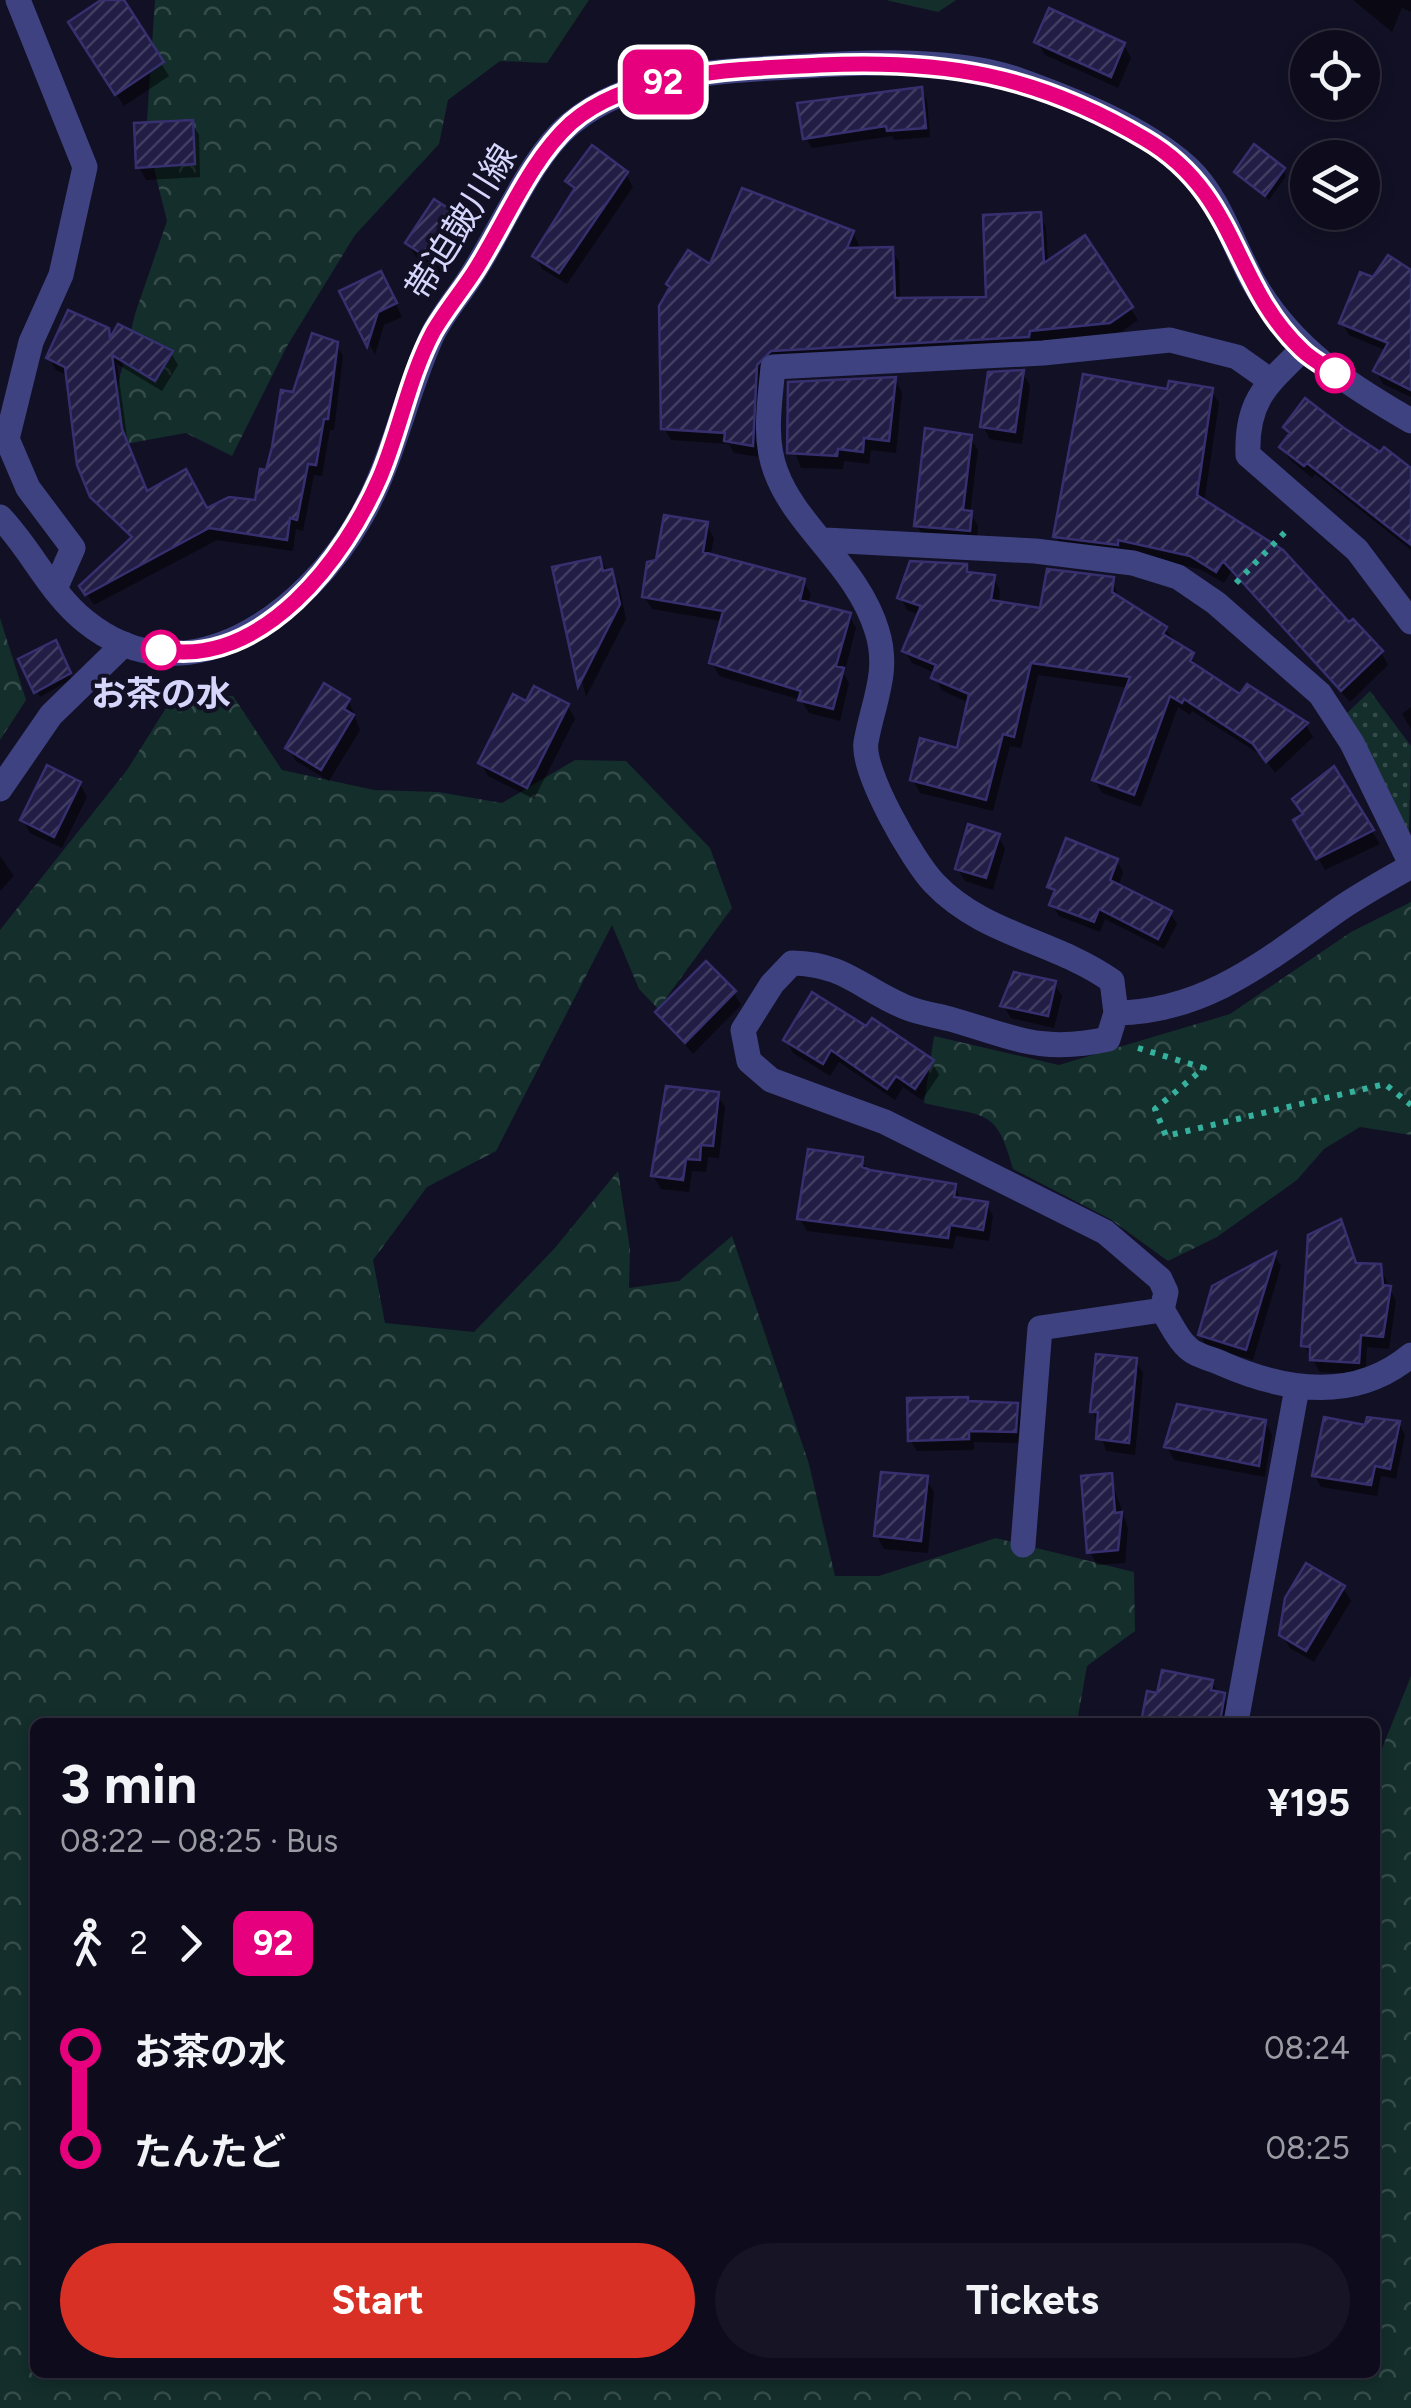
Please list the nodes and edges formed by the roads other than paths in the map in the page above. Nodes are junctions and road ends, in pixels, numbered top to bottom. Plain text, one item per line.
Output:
1 (18, 0) edge
2 (1302, 350) junction
3 (1270, 381) junction
4 (1411, 421) edge
5 (0, 517) edge
6 (824, 540) junction
7 (55, 590) junction
8 (1411, 622) edge
9 (124, 644) junction
10 (0, 789) edge
11 (1411, 865) edge
12 (1116, 1013) junction
13 (1162, 1310) junction
14 (1411, 1355) edge
15 (1297, 1388) junction
16 (1023, 1545) dead end
17 (1237, 1718) edge

1 - 7 street
2 - 3 street
2 - 4 street, 帯迫皷川線
2 - 9 street, 帯迫皷川線
3 - 6 street
3 - 8 street
5 - 7 street, 帯迫皷川線
6 - 11 street
6 - 12 street
7 - 9 street, 帯迫皷川線
9 - 10 street
11 - 12 street
12 - 13 street
13 - 15 street
13 - 16 street
14 - 15 street
15 - 17 street

